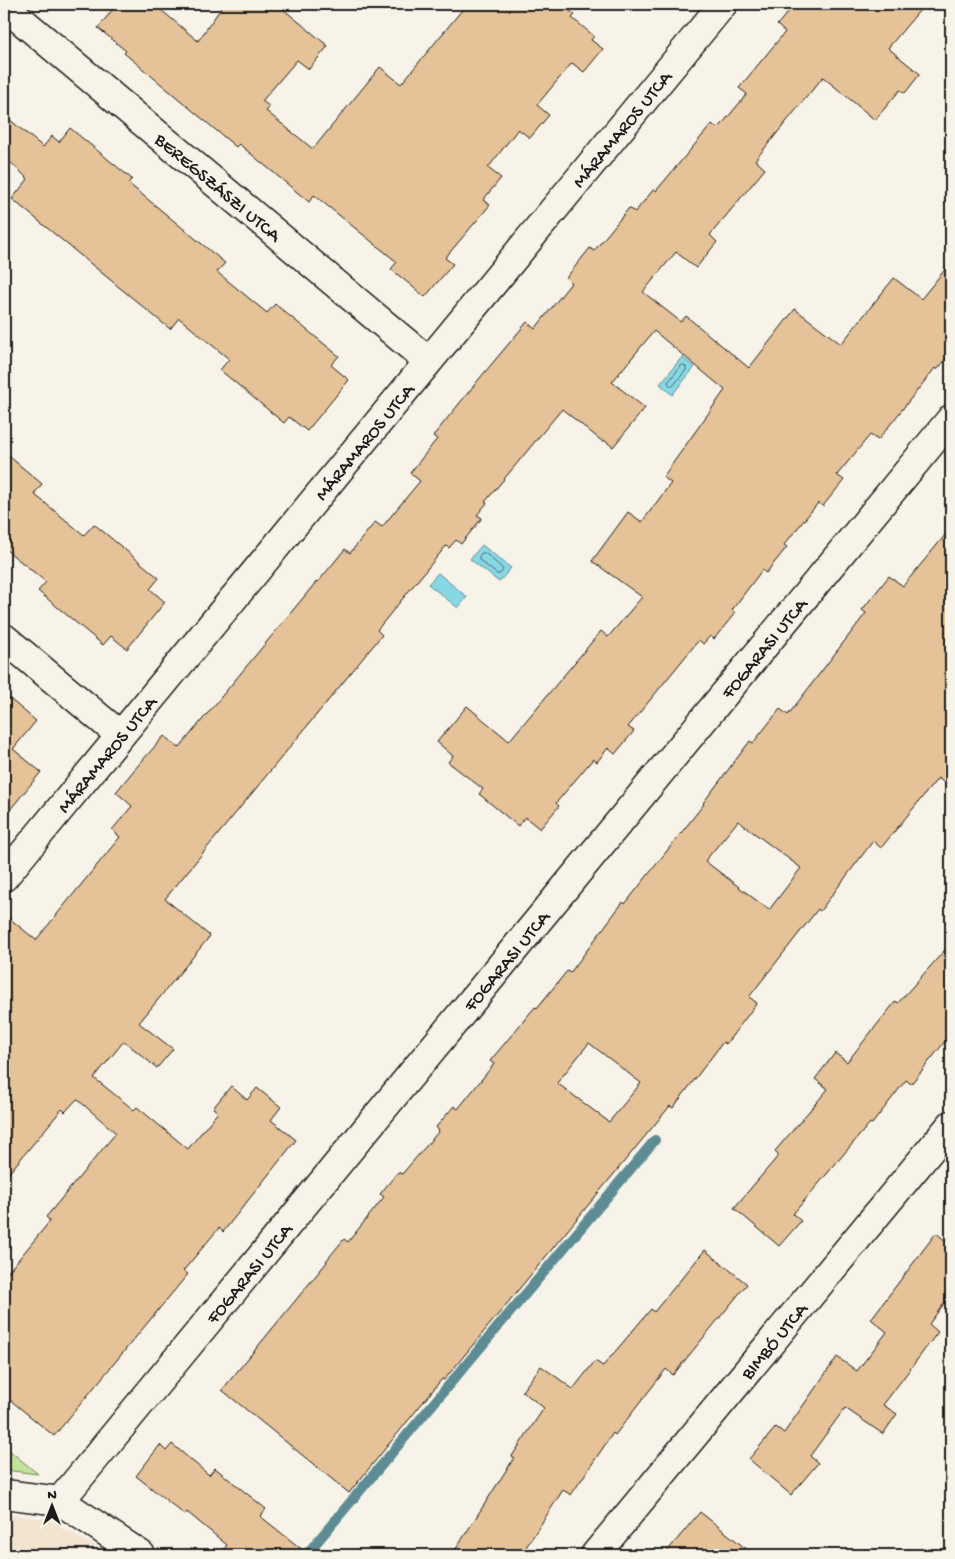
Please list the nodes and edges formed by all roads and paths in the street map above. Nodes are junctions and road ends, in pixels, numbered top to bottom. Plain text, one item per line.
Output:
1 (723, 4) edge
2 (10, 9) edge
3 (428, 361) junction
4 (951, 419) edge
5 (4, 638) edge
6 (120, 735) junction
7 (4, 878) edge
8 (951, 1125) edge
9 (4, 1494) edge
10 (60, 1501) junction
11 (141, 1555) edge
12 (595, 1555) edge

1 - 3 street, MÁRAMAROS UTCA
2 - 3 street, BEREGSZÁSZI UTCA
3 - 6 street, MÁRAMAROS UTCA
4 - 10 street, FOGARASI UTCA
5 - 6 street
6 - 7 street, MÁRAMAROS UTCA
8 - 12 street, BIMBÓ UTCA
9 - 10 street
10 - 11 street

